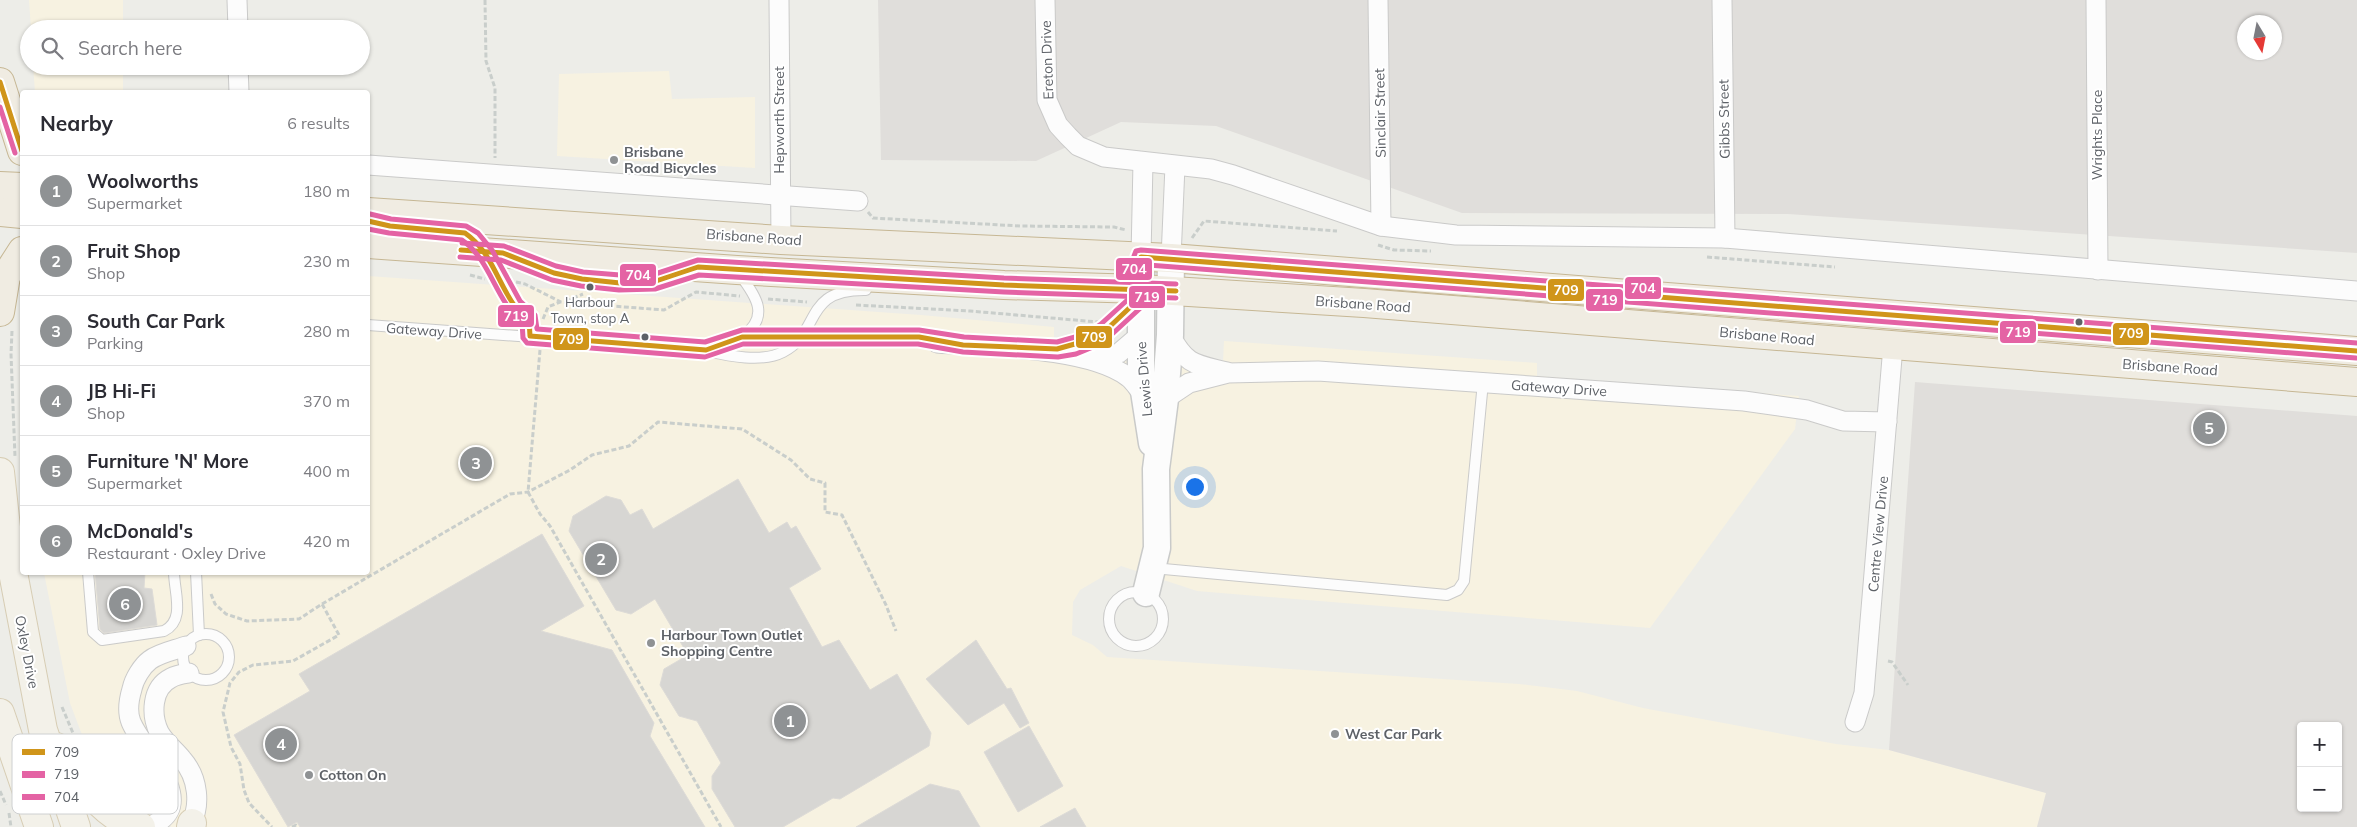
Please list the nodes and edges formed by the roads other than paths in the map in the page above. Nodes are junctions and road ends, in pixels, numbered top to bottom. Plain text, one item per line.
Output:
1 (237, 0) edge
2 (778, 0) edge
3 (1045, 0) edge
4 (1378, 0) edge
5 (1722, 0) edge
6 (2096, 0) edge
7 (238, 20) edge
8 (238, 75) edge
9 (0, 82) edge
10 (239, 90) edge
11 (20, 145) edge
12 (1136, 161) junction
13 (370, 165) edge
14 (1175, 166) junction
15 (0, 186) edge
16 (20, 187) edge
17 (780, 196) junction
18 (858, 201) dead end
19 (0, 212) edge
20 (370, 212) edge
21 (20, 214) edge
22 (370, 221) edge
23 (1381, 226) junction
24 (1725, 238) junction
25 (781, 240) junction
26 (370, 244) edge
27 (493, 252) junction
28 (20, 254) edge
29 (1141, 257) junction
30 (1171, 258) junction
31 (698, 267) junction
32 (737, 270) junction
33 (2098, 270) junction
34 (1004, 285) junction
35 (1171, 290) junction
36 (2357, 291) edge
37 (1141, 293) junction
38 (6, 320) edge
39 (370, 325) edge
40 (1140, 335) junction
41 (1170, 335) junction
42 (530, 336) junction
43 (801, 336) junction
44 (742, 337) junction
45 (937, 343) joint
46 (1893, 346) junction
47 (706, 350) junction
48 (2357, 351) edge
49 (1047, 352) junction
50 (1095, 360) junction
51 (1228, 373) junction
52 (1483, 382) junction
53 (2357, 382) edge
54 (1154, 397) junction
55 (1888, 422) junction
56 (7, 465) edge
57 (1152, 568) junction
58 (88, 575) edge
59 (174, 575) edge
60 (196, 575) edge
61 (1146, 593) junction
62 (192, 641) junction
63 (189, 673) junction
64 (0, 713) edge
65 (1855, 722) dead end
66 (43, 730) junction
67 (44, 734) edge
68 (46, 734) edge
69 (137, 734) edge
70 (161, 734) edge
71 (178, 753) edge
72 (12, 761) edge
73 (72, 814) edge
74 (110, 814) edge
75 (166, 814) edge
76 (191, 826) edge
77 (76, 827) edge
78 (141, 827) edge
79 (148, 827) edge

1 - 7 street
2 - 17 street, Hepworth Street
3 - 12 street, Ereton Drive
4 - 23 street, Sinclair Street
5 - 24 street, Gibbs Street
6 - 33 street, Wrights Place
8 - 10 street
9 - 11 highway
12 - 14 street
12 - 29 street
13 - 17 street
14 - 23 street
14 - 30 street
15 - 16 highway
17 - 18 street
17 - 25 street, Hepworth Street
19 - 21 highway
20 - 25 highway, Brisbane Road
22 - 27 lane
23 - 24 street
24 - 33 street
25 - 29 highway, Brisbane Road
26 - 27 highway, Brisbane Road
27 - 31 highway, Brisbane Road
27 - 31 lane
27 - 42 lane
28 - 38 highway
29 - 30 highway, Brisbane Road
29 - 37 street, Lewis Drive
30 - 35 street, Lewis Drive
30 - 48 highway, Brisbane Road
31 - 32 highway, Brisbane Road
32 - 34 highway, Brisbane Road
32 - 44 lane
33 - 36 street
34 - 37 highway, Brisbane Road
34 - 43 lane
35 - 37 highway, Brisbane Road
35 - 41 street, Lewis Drive
35 - 46 highway, Brisbane Road
37 - 40 street, Lewis Drive
37 - 49 lane
39 - 42 lane, Gateway Drive
40 - 50 street, Gateway Drive
40 - 54 street, Lewis Drive
41 - 51 street, Gateway Drive
41 - 54 street, Lewis Drive
42 - 47 lane, Gateway Drive
43 - 44 lane, Gateway Drive
43 - 45 lane, Gateway Drive
43 - 47 lane
44 - 47 lane, Gateway Drive
45 - 49 street, Gateway Drive
46 - 53 highway, Brisbane Road
46 - 55 street, Centre View Drive
49 - 50 street, Gateway Drive
50 - 54 street, Gateway Drive
51 - 52 street, Gateway Drive
51 - 54 street, Gateway Drive
52 - 55 street, Gateway Drive
52 - 57 lane
54 - 57 street, Lewis Drive
55 - 65 street, Centre View Drive
56 - 66 main road, Oxley Drive
57 - 61 street, Lewis Drive
58 - 59 lane
60 - 62 lane
61 - 61 lane
62 - 63 lane
62 - 63 lane
62 - 69 street
63 - 70 street
64 - 72 main road
66 - 67 main road, Oxley Drive
66 - 68 main road
71 - 76 street
73 - 77 main road, Oxley Drive
74 - 78 main road
75 - 79 street

